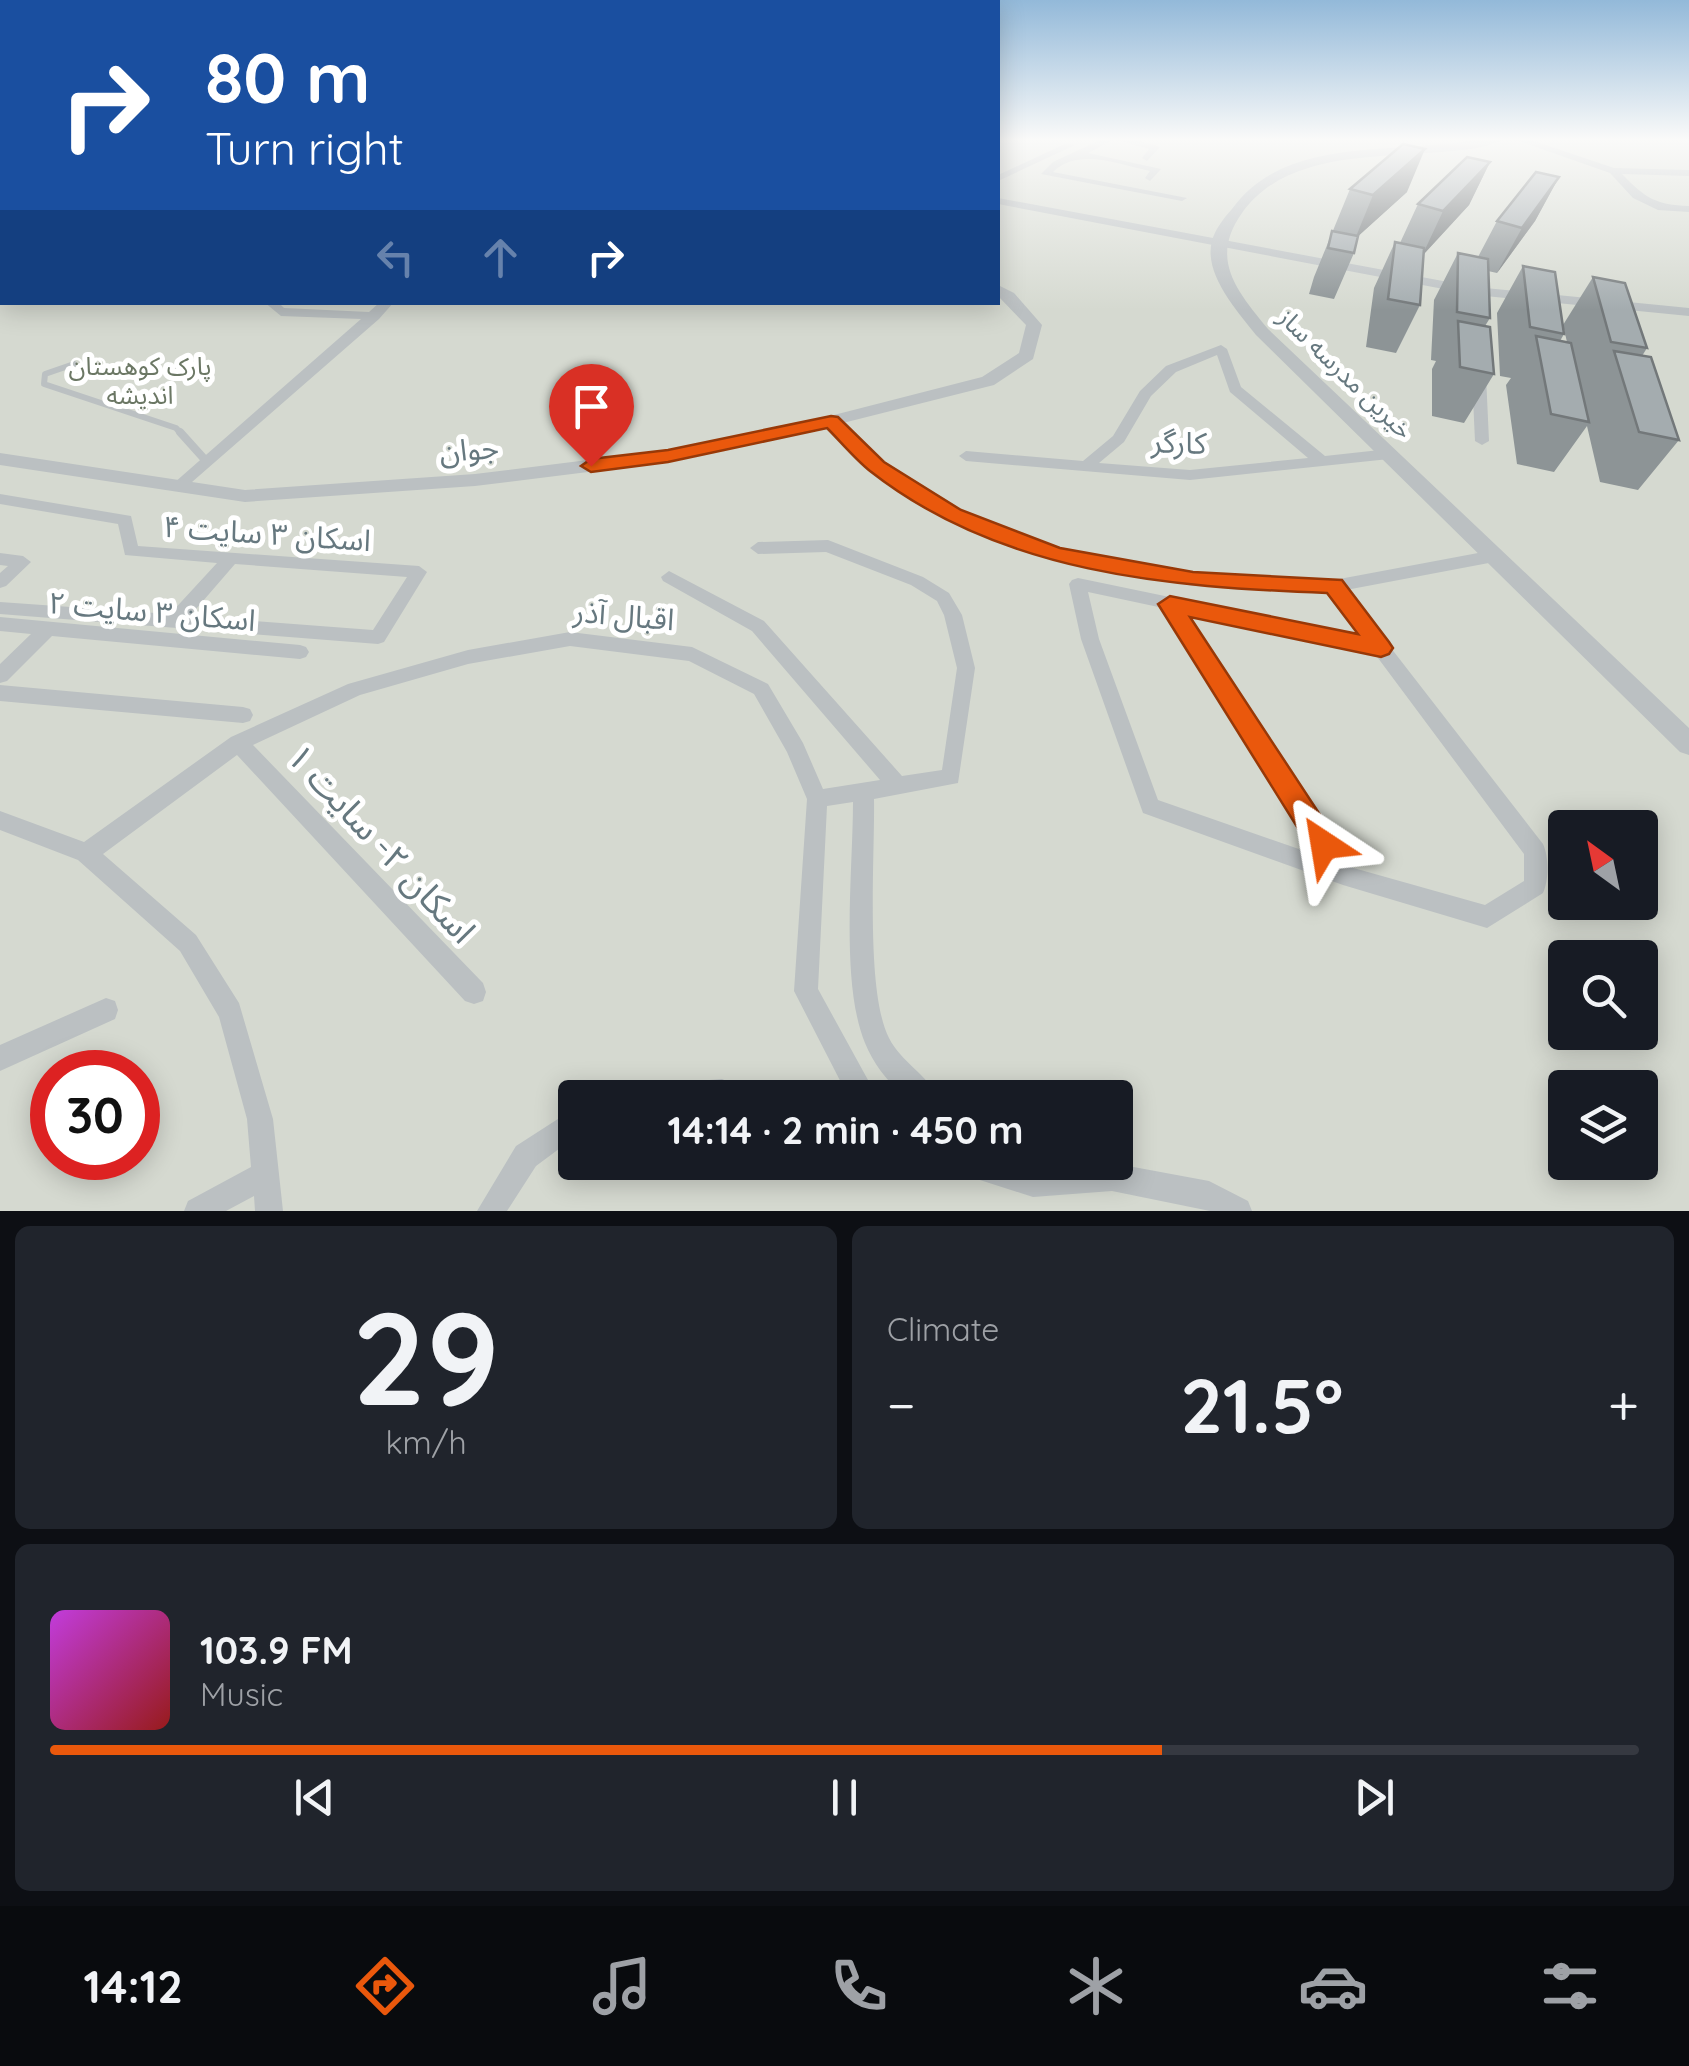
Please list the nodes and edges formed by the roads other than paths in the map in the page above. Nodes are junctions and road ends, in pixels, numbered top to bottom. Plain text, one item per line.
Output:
1 (1174, 197) edge
2 (1248, 197) edge
3 (1638, 197) edge
4 (1182, 198) dead end
5 (1000, 202) edge
6 (1689, 209) edge
7 (1218, 243) junction
8 (1000, 291) edge
9 (1475, 291) junction
10 (273, 305) edge
11 (385, 305) edge
12 (1476, 310) edge
13 (1689, 312) edge
14 (375, 316) junction
15 (74, 364) dead end
16 (1479, 366) edge
17 (831, 421) junction
18 (1482, 441) dead end
19 (1389, 454) junction
20 (966, 456) dead end
21 (0, 459) edge
22 (1319, 459) junction
23 (206, 462) junction
24 (1089, 463) junction
25 (178, 486) junction
26 (0, 499) edge
27 (758, 548) dead end
28 (1494, 556) junction
29 (0, 558) edge
30 (231, 558) junction
31 (669, 577) dead end
32 (0, 582) edge
33 (1334, 586) junction
34 (1170, 604) junction
35 (0, 608) edge
36 (175, 621) junction
37 (0, 624) edge
38 (47, 629) junction
39 (1381, 648) junction
40 (300, 652) dead end
41 (0, 676) edge
42 (0, 693) edge
43 (243, 715) dead end
44 (238, 742) junction
45 (1689, 744) edge
46 (898, 786) junction
47 (864, 793) junction
48 (816, 799) junction
49 (0, 820) edge
50 (86, 854) junction
51 (1343, 875) junction
52 (474, 992) dead end
53 (106, 1010) dead end
54 (0, 1058) edge
55 (855, 1080) edge
56 (904, 1080) edge
57 (558, 1133) edge
58 (266, 1174) junction
59 (1020, 1180) edge
60 (1078, 1180) edge
61 (1128, 1180) edge
62 (198, 1211) edge
63 (269, 1211) edge
64 (491, 1211) edge
65 (1238, 1211) edge

1 - 4 street
2 - 7 street
3 - 6 street
5 - 7 street
7 - 9 street
7 - 19 street, خیرین مدرسه ساز
8 - 17 street, جوان
9 - 12 street
9 - 13 street
10 - 14 street
11 - 14 street
14 - 23 street
15 - 23 lane
16 - 18 street
17 - 25 street, جوان
17 - 33 street
19 - 22 street, کارگر
19 - 28 street, خیرین مدرسه ساز
20 - 24 street, کارگر
21 - 25 street, جوان
22 - 24 street, کارگر
22 - 24 street
23 - 25 street
26 - 30 street, اسکان ۳ سایت ۴
27 - 46 street
28 - 33 street
28 - 45 street, خیرین مدرسه ساز
29 - 32 street
30 - 36 street
30 - 36 street, اسکان ۳ سایت ۴
31 - 46 street
33 - 39 street
34 - 39 street
34 - 51 street
34 - 51 street
35 - 36 street
37 - 38 street, اسکان ۳ سایت ۲
38 - 40 street, اسکان ۳ سایت ۲
38 - 41 street
39 - 51 street
42 - 43 street
44 - 48 street, اقبال آذر
44 - 50 street, اقبال آذر
44 - 52 street, اسکان ۲- سایت ۱
46 - 47 street
47 - 48 street
47 - 56 street
48 - 55 street, اقبال آذر
49 - 50 street
50 - 58 street
53 - 54 street
57 - 64 street
58 - 62 street
58 - 63 street
59 - 60 street
61 - 65 street

